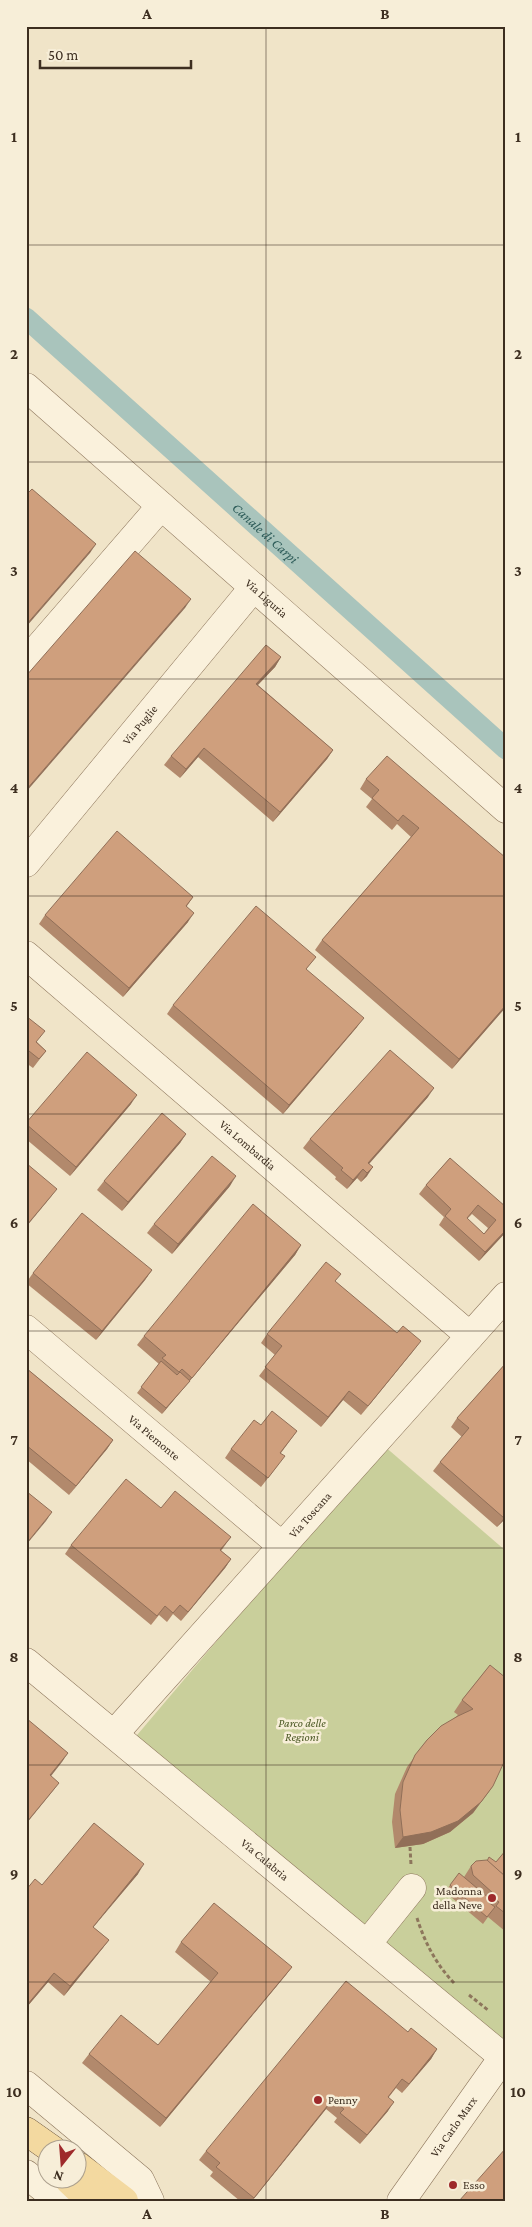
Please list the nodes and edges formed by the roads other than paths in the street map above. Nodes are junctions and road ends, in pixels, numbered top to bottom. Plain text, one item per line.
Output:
1 (26, 387) edge
2 (161, 506) junction
3 (254, 587) junction
4 (26, 662) edge
5 (506, 809) edge
6 (26, 863) edge
7 (26, 955) edge
8 (506, 1296) edge
9 (26, 1329) edge
10 (470, 1336) junction
11 (282, 1546) junction
12 (26, 1662) edge
13 (114, 1734) junction
14 (412, 1888) road end
15 (367, 1944) junction
16 (504, 2055) edge
17 (26, 2085) edge
18 (26, 2174) edge
19 (88, 2174) edge
20 (80, 2190) edge
21 (59, 2201) edge
22 (91, 2201) edge
23 (124, 2201) edge
24 (150, 2201) edge
25 (402, 2201) edge

1 - 2 street, Via Liguria
2 - 3 street, Via Liguria
2 - 4 street
3 - 5 street, Via Liguria
3 - 6 street, Via Puglie
7 - 10 street, Via Lombardia
8 - 10 street, Via Toscana
9 - 11 street, Via Piemonte
10 - 11 street, Via Toscana
11 - 13 street, Via Toscana
12 - 13 street, Via Calabria
13 - 15 street, Via Calabria
14 - 15 street
15 - 16 street, Via Calabria
16 - 25 street, Via Carlo Marx
17 - 24 street
18 - 21 street
19 - 23 main road
20 - 22 main road

